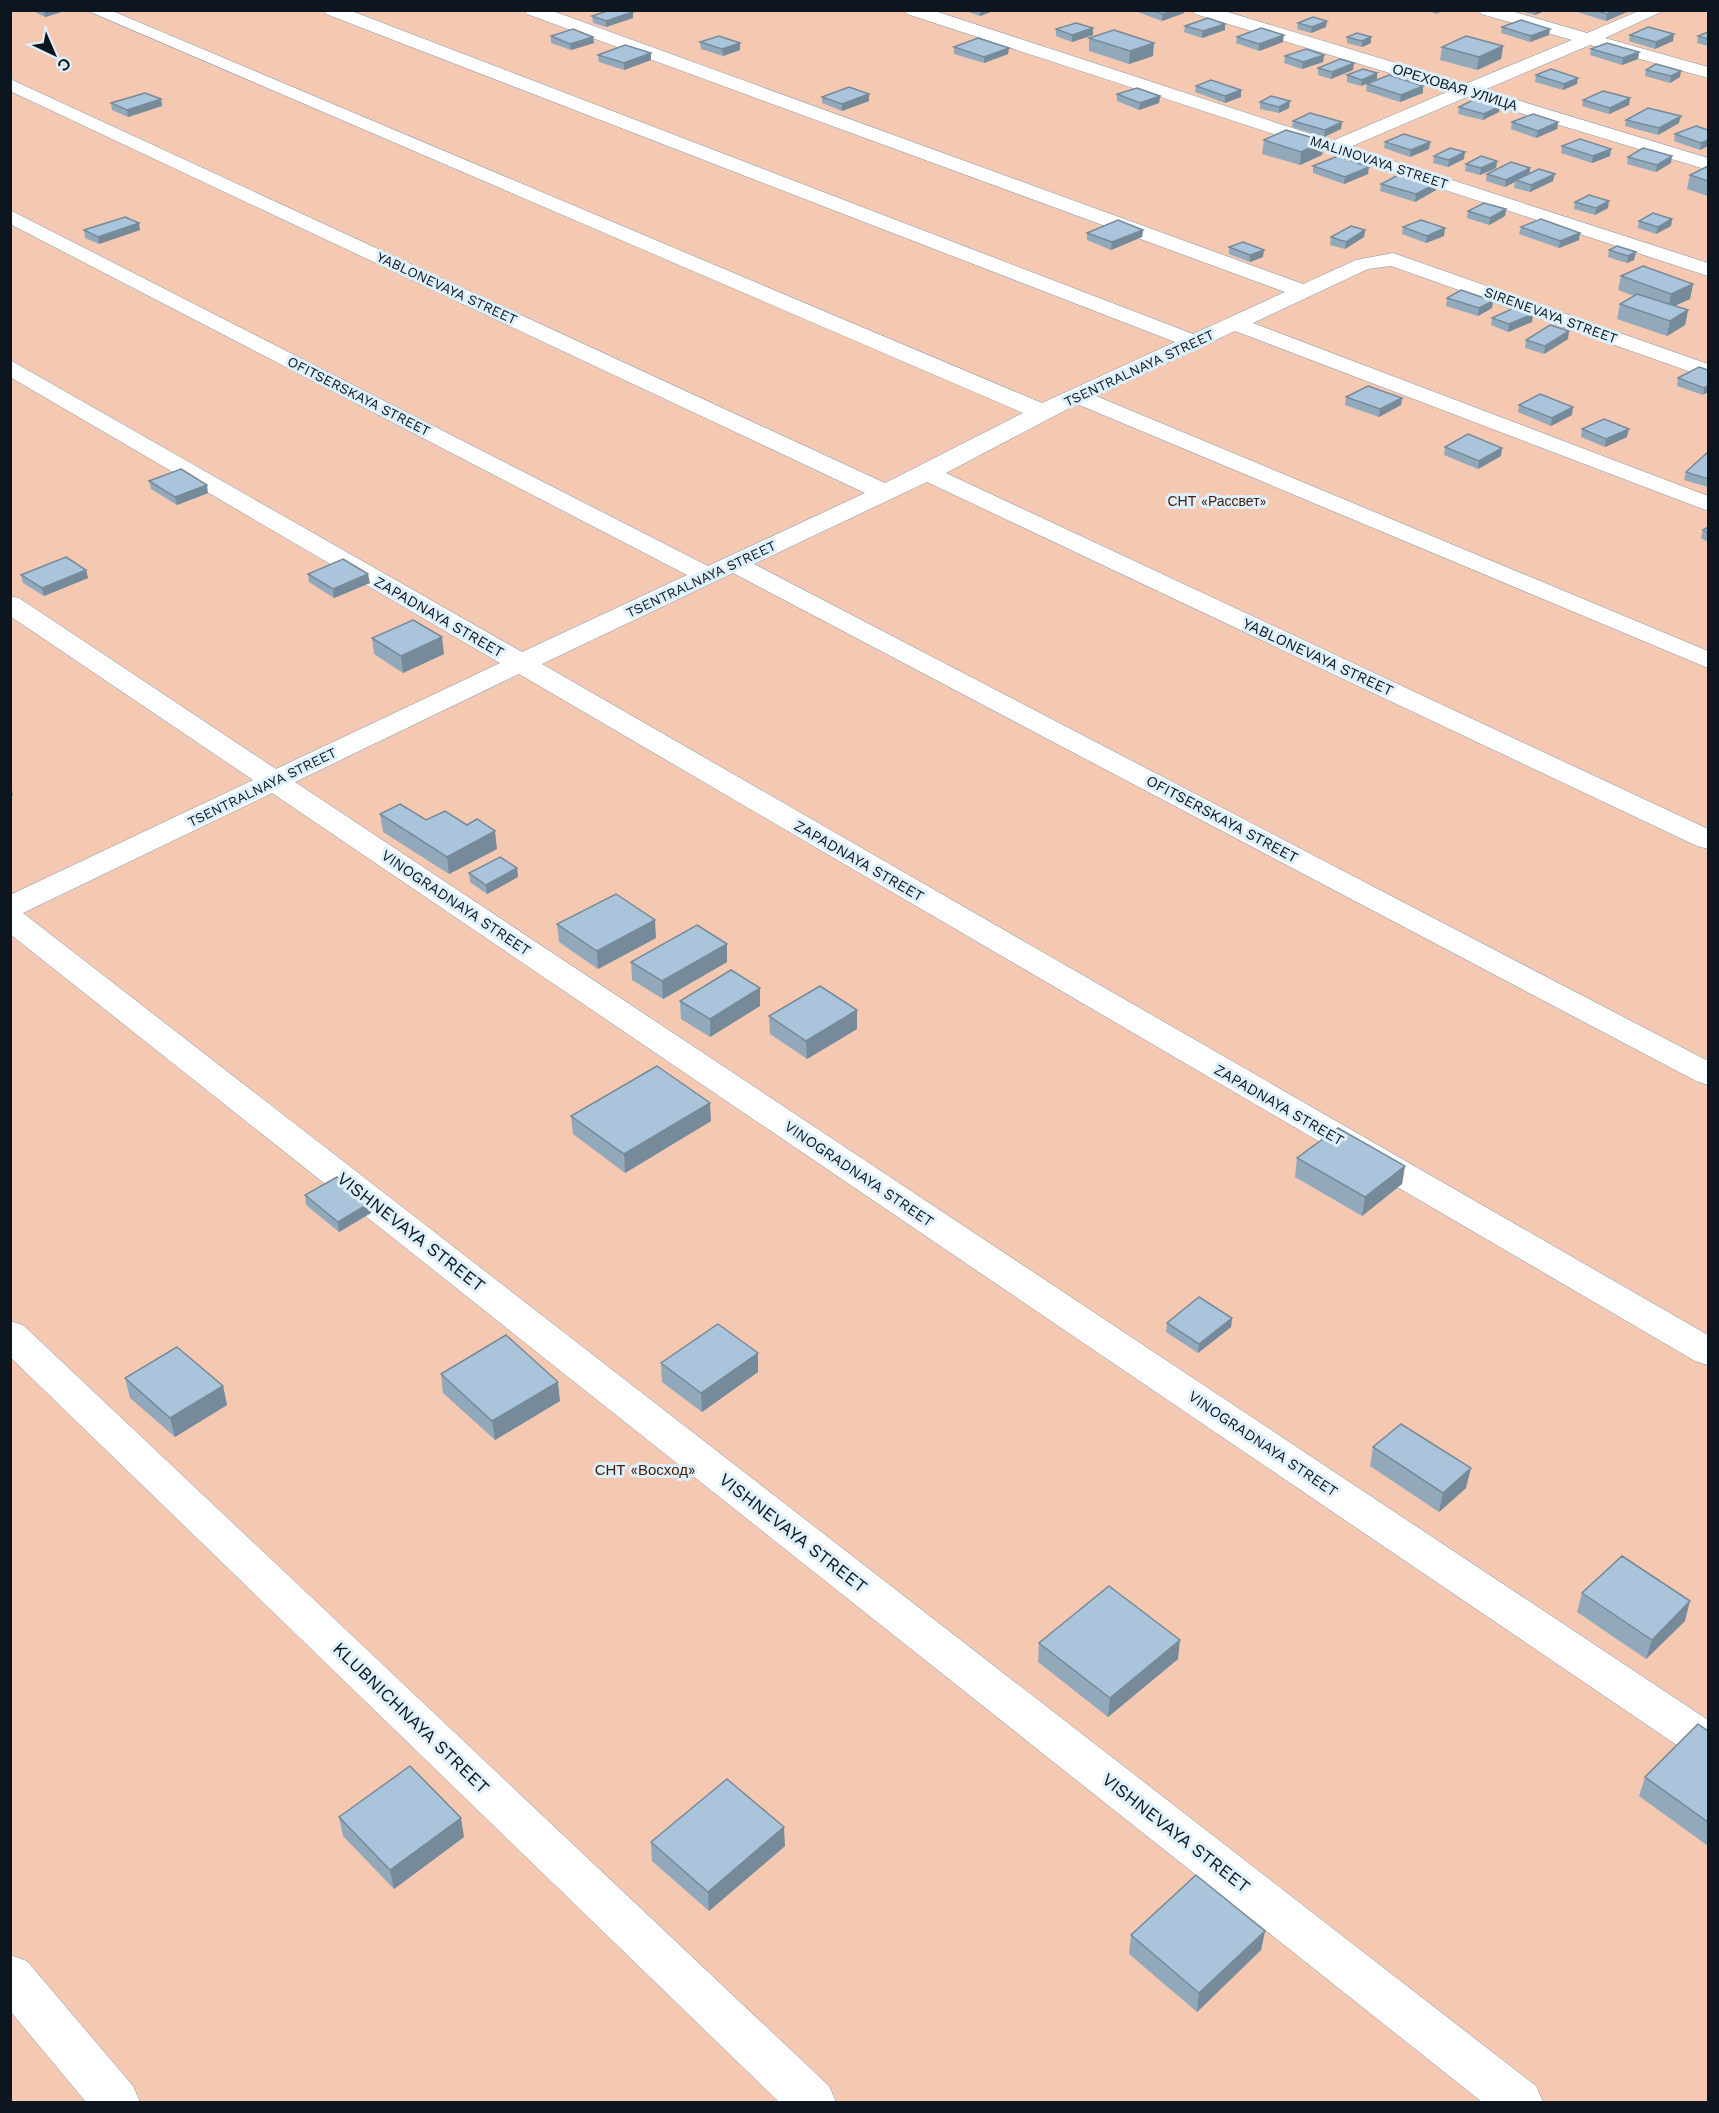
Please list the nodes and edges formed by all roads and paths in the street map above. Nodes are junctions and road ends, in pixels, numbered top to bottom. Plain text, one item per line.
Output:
1 (94, 10) edge
2 (332, 10) edge
3 (533, 10) edge
4 (913, 10) edge
5 (1201, 10) edge
6 (1487, 10) edge
7 (1657, 10) edge
8 (1589, 39) junction
9 (1708, 73) edge
10 (10, 84) edge
11 (1465, 90) junction
12 (1333, 147) junction
13 (1708, 164) edge
14 (10, 216) edge
15 (1393, 259) joint
16 (1708, 270) edge
17 (1305, 292) junction
18 (1234, 323) junction
19 (1194, 342) junction
20 (10, 367) edge
21 (1708, 371) edge
22 (1079, 398) junction
23 (1042, 412) junction
24 (927, 474) junction
25 (884, 492) junction
26 (1708, 504) edge
27 (735, 564) junction
28 (708, 576) junction
29 (10, 604) edge
30 (1708, 660) edge
31 (519, 664) junction
32 (274, 781) junction
33 (1708, 840) edge
34 (10, 907) edge
35 (10, 918) edge
36 (1708, 1074) edge
37 (10, 1334) edge
38 (1708, 1352) edge
39 (1708, 1743) edge
40 (10, 1976) edge
41 (116, 2103) edge
42 (812, 2103) edge
43 (1519, 2103) edge

1 - 23 street
2 - 19 street
3 - 17 street
4 - 12 street, MALINOVAYA STREET
5 - 11 street, ОРЕХОВАЯ УЛИЦА
6 - 8 street
7 - 8 street
8 - 9 street
8 - 11 street
10 - 25 street, YABLONEVAYA STREET
11 - 12 street
11 - 13 street, ОРЕХОВАЯ УЛИЦА
12 - 16 street, MALINOVAYA STREET
14 - 28 street, OFITSERSKAYA STREET
15 - 17 street, TSENTRALNAYA STREET
15 - 21 street, SIRENEVAYA STREET
17 - 18 street, TSENTRALNAYA STREET
18 - 19 street, TSENTRALNAYA STREET
18 - 26 street
19 - 22 street, TSENTRALNAYA STREET
20 - 31 street, ZAPADNAYA STREET
22 - 23 street, TSENTRALNAYA STREET
22 - 30 street
23 - 24 street, TSENTRALNAYA STREET
24 - 25 street, TSENTRALNAYA STREET
24 - 33 street, YABLONEVAYA STREET
25 - 27 street, TSENTRALNAYA STREET
27 - 28 street, TSENTRALNAYA STREET
27 - 36 street, OFITSERSKAYA STREET
28 - 31 street, TSENTRALNAYA STREET
29 - 32 street, VINOGRADNAYA STREET
31 - 32 street, TSENTRALNAYA STREET
31 - 38 street, ZAPADNAYA STREET
32 - 34 street, TSENTRALNAYA STREET
32 - 39 street, VINOGRADNAYA STREET
35 - 43 street, VISHNEVAYA STREET
37 - 42 street, KLUBNICHNAYA STREET
40 - 41 street

